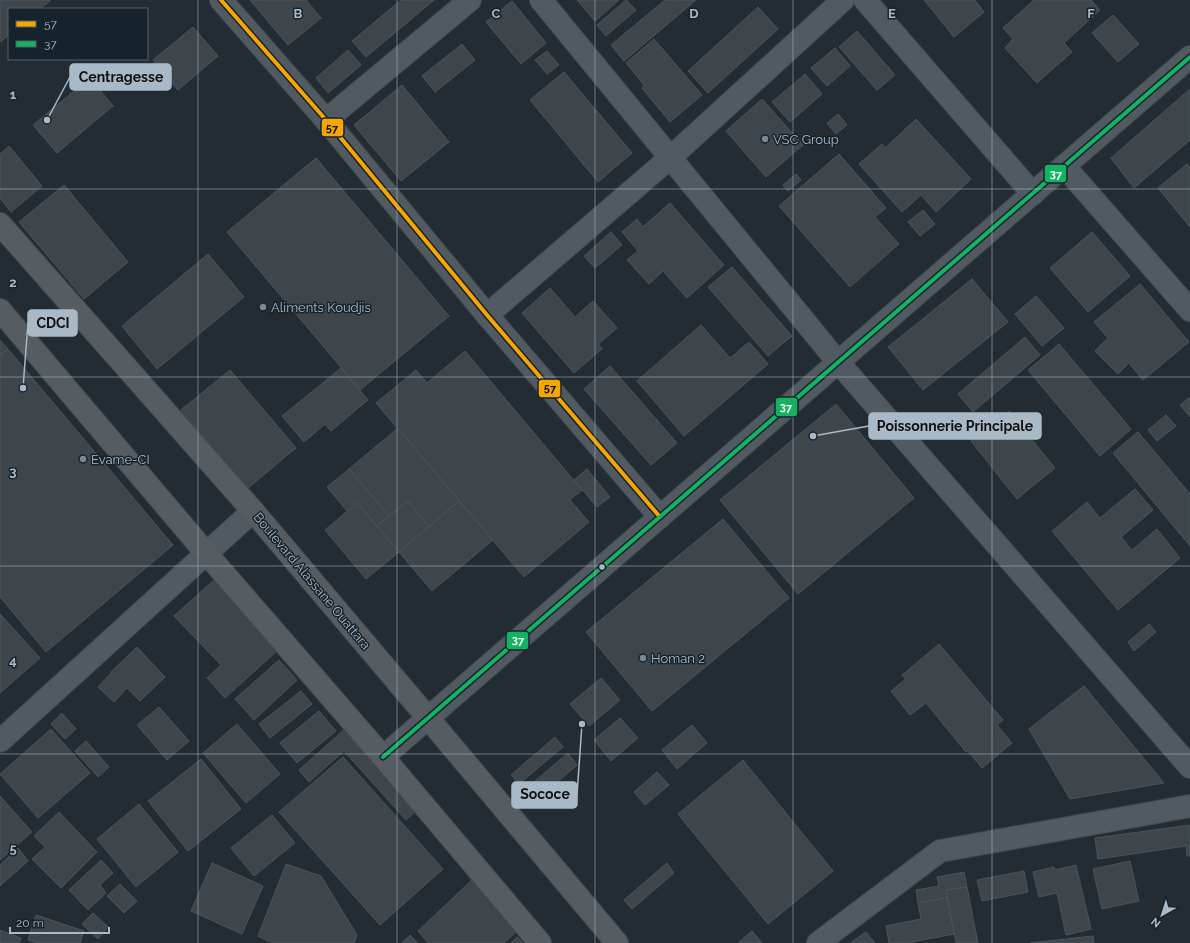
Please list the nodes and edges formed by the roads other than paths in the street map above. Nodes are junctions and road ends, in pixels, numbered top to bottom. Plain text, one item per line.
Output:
1 (221, 0) edge
2 (470, 0) edge
3 (542, 0) edge
4 (843, 0) edge
5 (865, 0) edge
6 (1190, 57) edge
7 (326, 120) junction
8 (671, 157) junction
9 (1064, 166) junction
10 (1033, 194) junction
11 (0, 224) edge
12 (0, 310) edge
13 (1190, 310) edge
14 (487, 315) junction
15 (838, 362) junction
16 (253, 512) junction
17 (660, 517) junction
18 (206, 553) junction
19 (428, 718) junction
20 (0, 741) edge
21 (383, 757) junction
22 (1190, 766) edge
23 (1190, 806) edge
24 (540, 943) edge
25 (617, 943) edge
26 (818, 943) edge

1 - 7 street
2 - 7 street
3 - 8 street
4 - 8 street
5 - 10 street
6 - 9 street
7 - 14 street
8 - 14 street
8 - 15 street
9 - 10 street
9 - 13 street
10 - 15 street
11 - 16 main road, Boulevard Alassane Ouattara
12 - 18 main road
14 - 17 street
15 - 17 street
15 - 22 street
16 - 18 street
16 - 19 main road, Boulevard Alassane Ouattara
17 - 19 street
18 - 20 street
18 - 21 main road
19 - 21 street
19 - 25 main road, Boulevard Alassane Ouattara
21 - 24 main road
23 - 26 street

